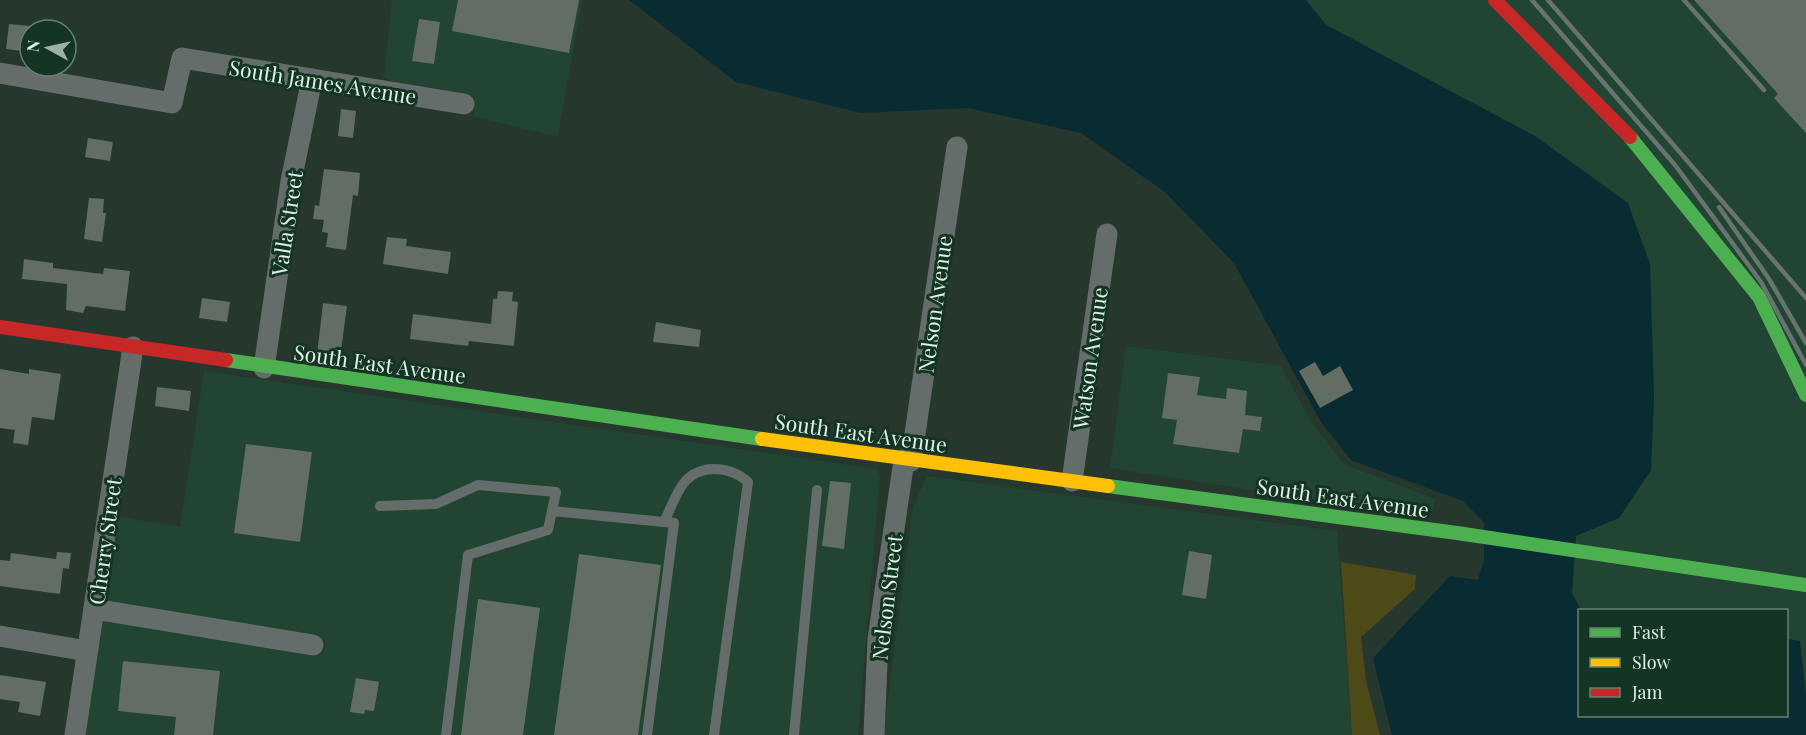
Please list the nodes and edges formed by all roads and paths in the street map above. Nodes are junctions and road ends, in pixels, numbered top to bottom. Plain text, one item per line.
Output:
1 (1495, 0) edge
2 (0, 73) edge
3 (312, 79) junction
4 (464, 104) dead end
5 (957, 147) dead end
6 (1107, 234) dead end
7 (0, 327) edge
8 (133, 347) junction
9 (264, 368) junction
10 (1806, 395) edge
11 (908, 460) junction
12 (1072, 481) junction
13 (817, 490) dead end
14 (380, 506) dead end
15 (552, 511) junction
16 (664, 522) junction
17 (1806, 585) edge
18 (94, 609) junction
19 (0, 636) edge
20 (313, 645) dead end
21 (87, 651) junction
22 (75, 735) edge
23 (446, 735) edge
24 (647, 735) edge
25 (714, 735) edge
26 (794, 735) edge
27 (874, 735) edge

1 - 10 street
2 - 3 street, South James Avenue
3 - 4 street, South James Avenue
3 - 9 street, Valla Street
5 - 11 street, Nelson Avenue
6 - 12 street, Watson Avenue
7 - 8 street, South East Avenue
8 - 9 street, South East Avenue
8 - 18 street, Cherry Street
9 - 11 street, South East Avenue
11 - 12 street, South East Avenue
11 - 27 street, Nelson Street
12 - 17 street, South East Avenue
13 - 26 lane
14 - 15 lane
15 - 16 lane
15 - 23 lane
16 - 24 lane
16 - 25 lane
18 - 20 street
18 - 21 street, Cherry Street
19 - 21 street
21 - 22 street, Cherry Street

